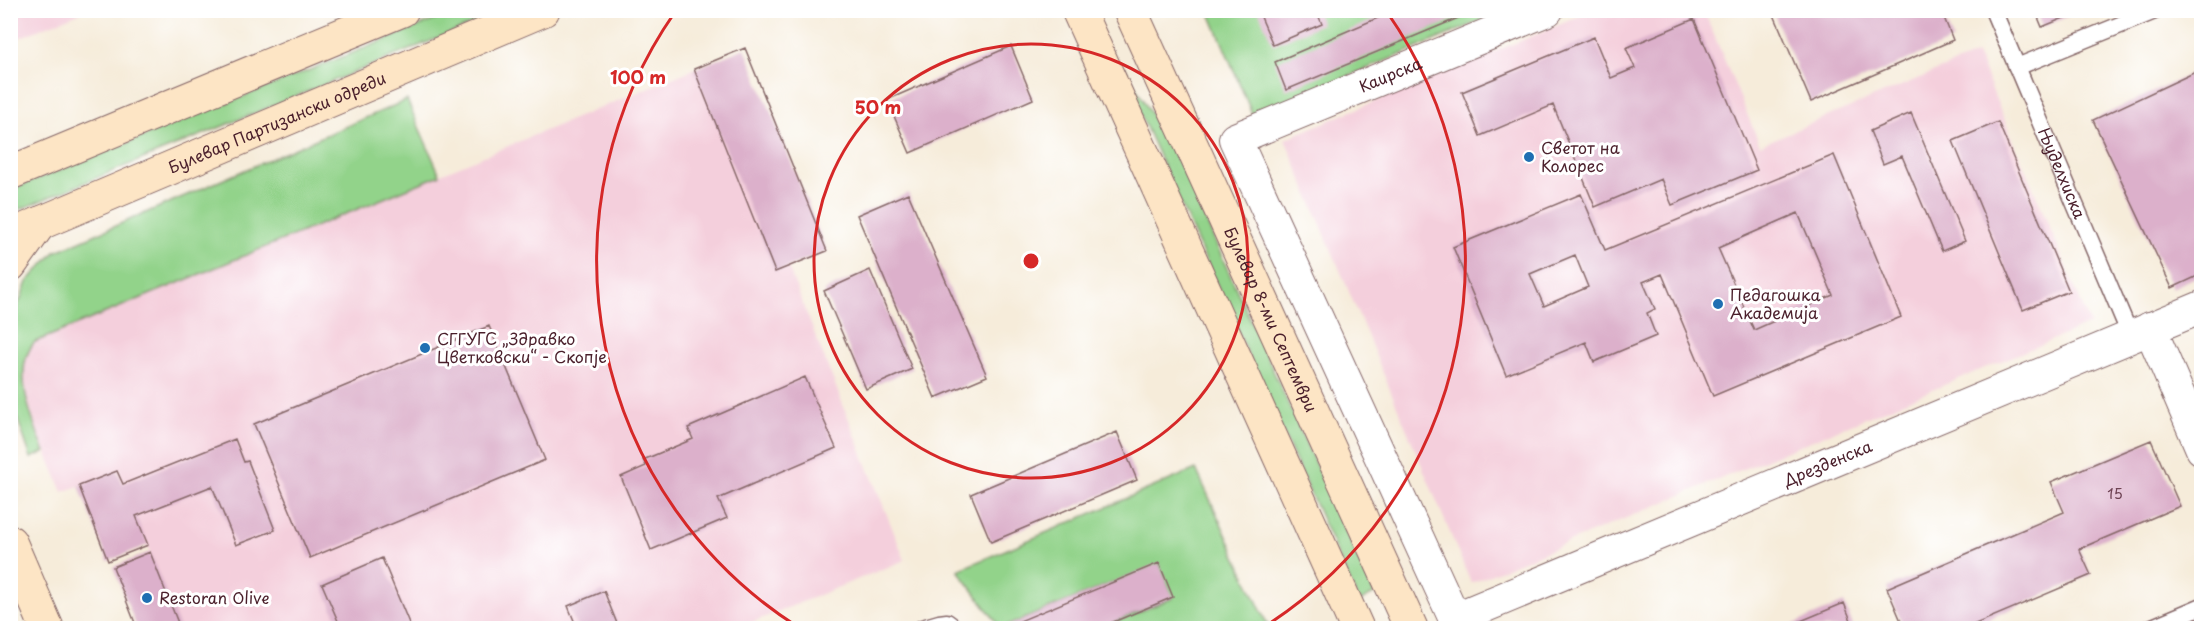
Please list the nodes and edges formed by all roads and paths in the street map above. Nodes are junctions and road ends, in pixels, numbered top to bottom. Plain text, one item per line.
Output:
1 (402, 10) edge
2 (543, 10) edge
3 (1078, 10) edge
4 (1130, 10) edge
5 (1547, 10) edge
6 (1993, 10) edge
7 (2157, 10) edge
8 (2017, 67) junction
9 (12, 171) edge
10 (40, 223) junction
11 (10, 236) edge
12 (10, 266) edge
13 (2202, 307) edge
14 (2140, 332) junction
15 (1348, 386) junction
16 (1309, 405) junction
17 (2202, 449) edge
18 (12, 550) edge
19 (2202, 606) edge
20 (1457, 624) edge
21 (47, 628) edge
22 (922, 628) edge
23 (955, 628) edge
24 (1357, 628) edge
25 (1411, 628) edge
26 (2150, 628) edge

1 - 9 street
2 - 10 street, Булевар Партизански одреди
3 - 24 street
4 - 16 street, Булевар 8-ми Септември
5 - 15 street, Каирска
6 - 8 lane, Њуделхиска
7 - 8 lane
8 - 14 lane, Њуделхиска
10 - 11 street, Булевар Партизански одреди
10 - 12 street
13 - 14 street, Дрезденска
14 - 17 street, Њуделхиска
14 - 20 street, Дрезденска
15 - 16 street
15 - 20 street
16 - 25 street, Булевар 8-ми Септември
18 - 21 street
19 - 26 lane
22 - 23 lane

